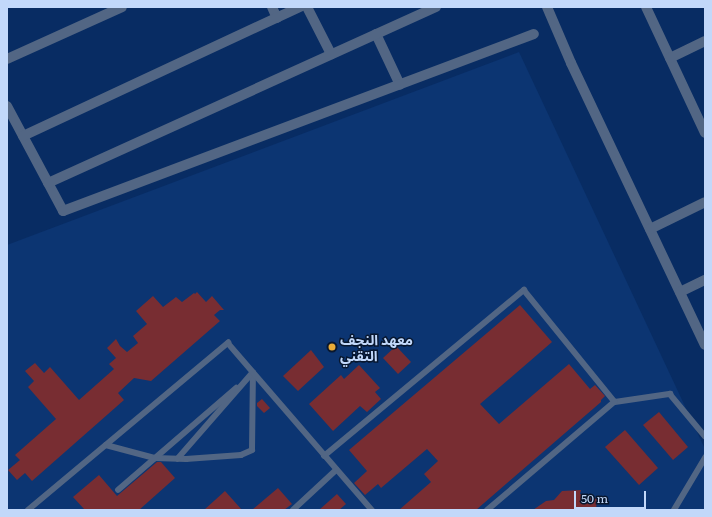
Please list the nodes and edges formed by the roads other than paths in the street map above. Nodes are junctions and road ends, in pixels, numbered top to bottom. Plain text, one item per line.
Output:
1 (122, 7) edge
2 (272, 7) edge
3 (300, 7) edge
4 (307, 7) edge
5 (436, 7) edge
6 (646, 7) edge
7 (551, 8) edge
8 (277, 18) junction
9 (376, 34) junction
10 (534, 34) dead end
11 (705, 41) edge
12 (332, 54) junction
13 (670, 58) junction
14 (7, 59) edge
15 (400, 85) junction
16 (7, 106) edge
17 (705, 133) edge
18 (23, 136) junction
19 (48, 183) junction
20 (705, 202) edge
21 (650, 229) junction
22 (705, 280) edge
23 (680, 292) junction
24 (705, 345) edge
25 (253, 373) junction
26 (615, 402) junction
27 (705, 436) edge
28 (106, 445) junction
29 (324, 456) junction
30 (155, 458) junction
31 (178, 458) junction
32 (705, 458) edge
33 (336, 470) junction
34 (118, 490) dead end
35 (28, 510) edge
36 (294, 510) edge
37 (372, 510) edge
38 (488, 510) edge
39 (674, 510) edge

1 - 14 street
2 - 8 street
3 - 8 street
4 - 12 street
5 - 9 street
6 - 13 street
7 - 21 street
8 - 18 street
9 - 12 street
9 - 15 street
10 - 15 street
11 - 13 street
12 - 19 street
13 - 17 street
15 - 19 street
16 - 18 street
18 - 19 street
20 - 21 street
21 - 23 street
22 - 23 street
23 - 24 street
25 - 28 lane
25 - 29 lane
25 - 30 lane
25 - 31 lane
25 - 31 lane
26 - 27 lane
26 - 29 lane
26 - 38 lane
28 - 30 lane
28 - 35 lane
29 - 33 lane
30 - 31 lane
30 - 34 lane
32 - 39 lane
33 - 36 lane
33 - 37 lane

